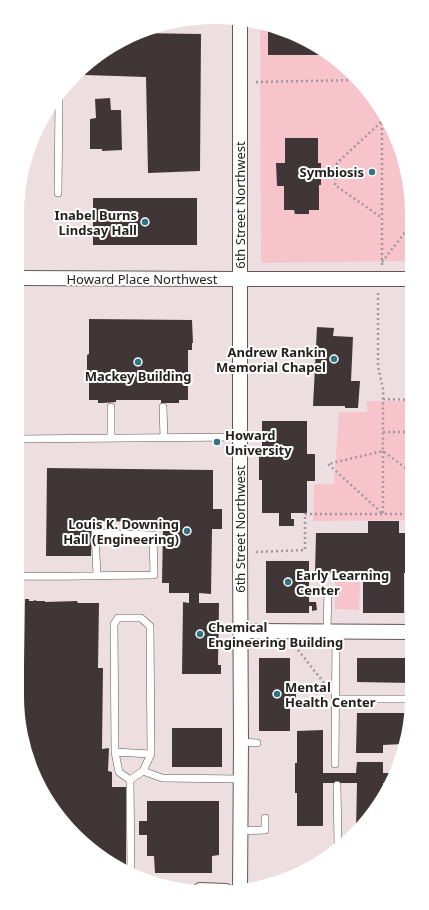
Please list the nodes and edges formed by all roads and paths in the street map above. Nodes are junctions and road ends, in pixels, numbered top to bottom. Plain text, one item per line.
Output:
1 (240, 26) edge
2 (349, 80) edge
3 (256, 82) dead end
4 (59, 105) edge
5 (381, 123) edge
6 (382, 124) edge
7 (58, 193) dead end
8 (382, 218) junction
9 (405, 233) edge
10 (24, 278) edge
11 (240, 279) junction
12 (405, 279) edge
13 (378, 293) dead end
14 (383, 399) junction
15 (405, 400) edge
16 (111, 407) dead end
17 (163, 407) dead end
18 (383, 432) junction
19 (405, 432) edge
20 (240, 437) junction
21 (111, 438) junction
22 (164, 438) junction
23 (24, 439) edge
24 (383, 451) junction
25 (405, 468) edge
26 (383, 514) junction
27 (405, 514) edge
28 (256, 552) dead end
29 (97, 575) junction
30 (24, 576) edge
31 (315, 590) dead end
32 (241, 631) junction
33 (332, 631) junction
34 (405, 632) edge
35 (294, 644) dead end
36 (325, 684) dead end
37 (335, 699) junction
38 (405, 699) edge
39 (241, 742) junction
40 (257, 742) dead end
41 (116, 752) junction
42 (151, 754) junction
43 (335, 764) dead end
44 (143, 771) junction
45 (241, 779) junction
46 (130, 780) junction
47 (337, 785) dead end
48 (265, 818) dead end
49 (240, 831) junction
50 (338, 841) edge
51 (131, 866) edge
52 (240, 884) edge

1 - 11 street, 6th Street Northwest
2 - 3 path
4 - 7 lane
5 - 8 path
6 - 8 path
8 - 9 path
10 - 11 street, Howard Place Northwest
11 - 12 street, Howard Place Northwest
11 - 20 street, 6th Street Northwest
13 - 14 path
14 - 15 path
14 - 18 path
16 - 21 lane
17 - 22 lane
18 - 19 path
18 - 24 path
20 - 22 lane
20 - 32 street, 6th Street Northwest
21 - 22 lane
21 - 23 lane
24 - 25 path
24 - 26 path
24 - 26 path
26 - 27 path
26 - 28 path
29 - 29 lane
29 - 30 lane
31 - 33 lane
32 - 33 street
32 - 39 street, 6th Street Northwest
33 - 34 street
33 - 37 lane
35 - 36 path
37 - 38 lane
37 - 43 lane
39 - 40 lane
39 - 45 street, 6th Street Northwest
41 - 42 lane
41 - 42 lane
41 - 46 lane
42 - 44 lane
44 - 45 lane
44 - 46 lane
45 - 49 street, 6th Street Northwest
46 - 51 lane
47 - 50 lane
48 - 49 lane
49 - 52 street, 6th Street Northwest

